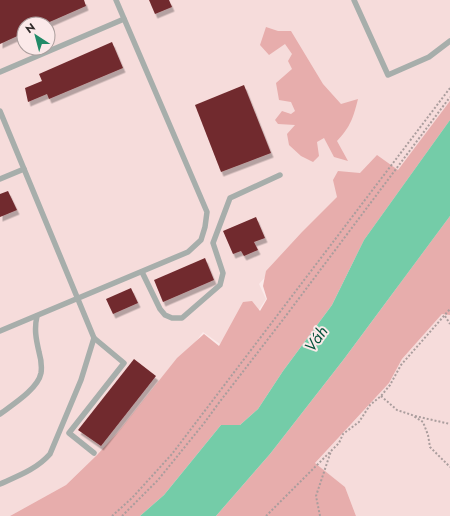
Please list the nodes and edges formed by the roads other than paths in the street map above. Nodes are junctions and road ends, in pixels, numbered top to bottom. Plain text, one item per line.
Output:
1 (116, 0) edge
2 (354, 0) edge
3 (124, 19) junction
4 (450, 41) edge
5 (0, 72) edge
6 (0, 111) edge
7 (24, 169) junction
8 (280, 175) dead end
9 (0, 179) edge
10 (142, 272) junction
11 (78, 299) junction
12 (37, 316) junction
13 (0, 331) edge
14 (94, 338) junction
15 (0, 414) edge
16 (94, 453) dead end
17 (0, 484) edge

1 - 3 lane
2 - 4 lane
3 - 5 lane
3 - 10 lane
6 - 7 lane
7 - 9 lane
7 - 11 lane
8 - 10 lane
10 - 11 lane
11 - 12 lane
11 - 14 lane
12 - 13 lane
12 - 15 lane
14 - 16 lane
14 - 17 lane

